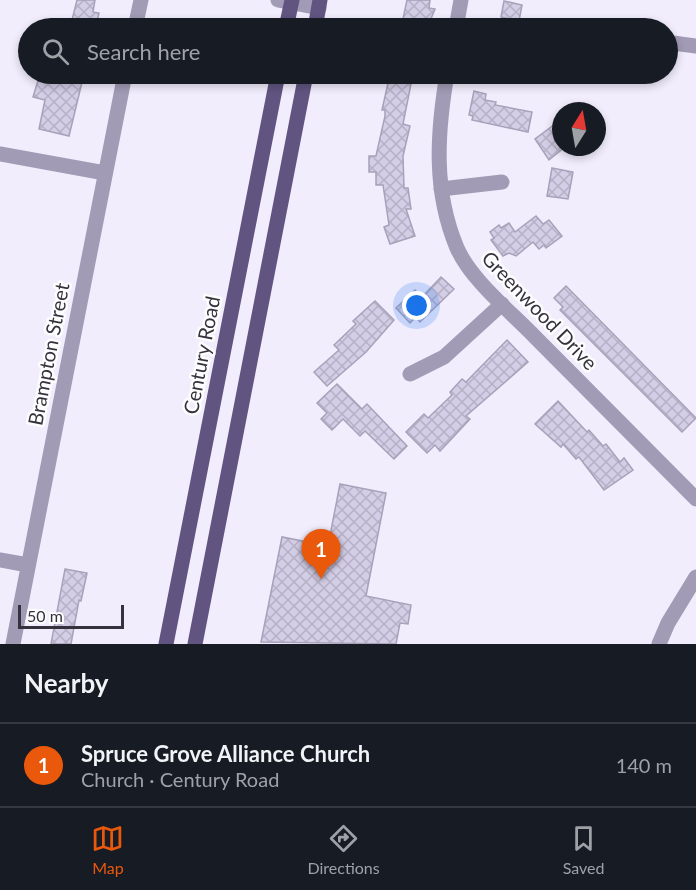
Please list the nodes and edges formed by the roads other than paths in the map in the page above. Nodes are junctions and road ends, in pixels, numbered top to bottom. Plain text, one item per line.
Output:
1 (141, 0) edge
2 (461, 0) edge
3 (287, 1) edge
4 (319, 4) edge
5 (137, 18) edge
6 (286, 18) edge
7 (458, 18) edge
8 (678, 44) edge
9 (696, 46) edge
10 (124, 84) edge
11 (276, 84) edge
12 (304, 84) edge
13 (446, 84) edge
14 (0, 154) edge
15 (105, 173) junction
16 (502, 182) dead end
17 (441, 189) junction
18 (502, 304) junction
19 (411, 374) dead end
20 (696, 500) edge
21 (0, 560) edge
22 (28, 566) junction
23 (696, 577) edge
24 (14, 644) edge
25 (166, 644) edge
26 (195, 644) edge
27 (659, 644) edge

1 - 5 street
2 - 7 street
3 - 4 street
3 - 6 main road
8 - 9 street
10 - 15 street, Brampton Street
11 - 25 main road, Century Road
12 - 26 main road
13 - 17 street, Greenwood Drive
14 - 15 street
15 - 22 street, Brampton Street
16 - 17 street
17 - 18 street, Greenwood Drive
18 - 19 street
18 - 20 street, Greenwood Drive
21 - 22 street
22 - 24 street, Brampton Street
23 - 27 street

